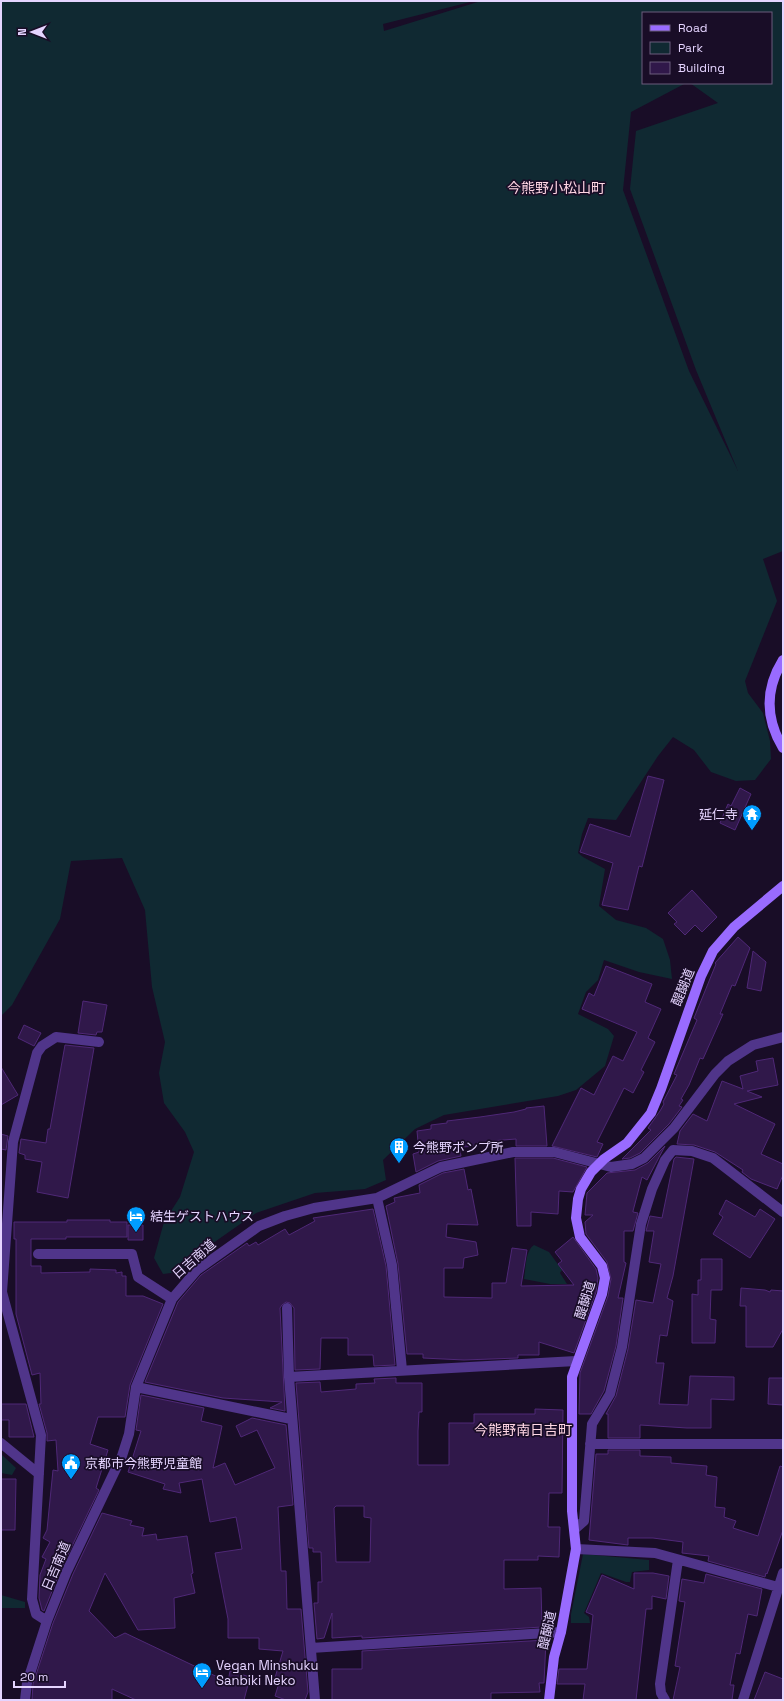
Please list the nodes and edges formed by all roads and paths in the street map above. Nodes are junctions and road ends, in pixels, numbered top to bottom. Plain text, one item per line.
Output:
1 (783, 660) edge
2 (783, 748) edge
3 (783, 886) edge
4 (783, 1037) edge
5 (99, 1042) dead end
6 (598, 1165) junction
7 (377, 1198) junction
8 (783, 1212) edge
9 (38, 1254) dead end
10 (172, 1299) junction
11 (287, 1308) dead end
12 (576, 1362) junction
13 (402, 1370) junction
14 (289, 1377) junction
15 (136, 1387) junction
16 (291, 1419) junction
17 (1, 1443) edge
18 (590, 1444) junction
19 (783, 1444) edge
20 (39, 1474) junction
21 (576, 1528) junction
22 (576, 1549) junction
23 (678, 1560) junction
24 (783, 1573) edge
25 (778, 1587) junction
26 (47, 1621) junction
27 (560, 1632) junction
28 (311, 1648) junction
29 (25, 1700) edge
30 (315, 1700) edge
31 (549, 1700) edge
32 (665, 1700) edge
33 (743, 1700) edge

1 - 2 main road
3 - 6 main road, 醍醐道
4 - 6 street, 日吉南道
5 - 20 street
6 - 7 street, 日吉南道
6 - 12 main road, 醍醐道
7 - 10 street, 日吉南道
7 - 13 street
8 - 18 street
9 - 10 street
10 - 15 street, 日吉南道
11 - 14 street
12 - 13 street
12 - 21 main road, 醍醐道
13 - 14 street
14 - 16 street
15 - 16 street
15 - 26 street, 日吉南道
16 - 28 street
17 - 20 street
18 - 19 street
18 - 21 street
20 - 26 street
21 - 22 main road, 醍醐道
22 - 23 street
22 - 27 main road, 醍醐道
23 - 25 street
23 - 32 street
24 - 25 street
25 - 33 street
26 - 29 street, 日吉南道
27 - 28 street
27 - 31 main road, 醍醐道
28 - 30 street

